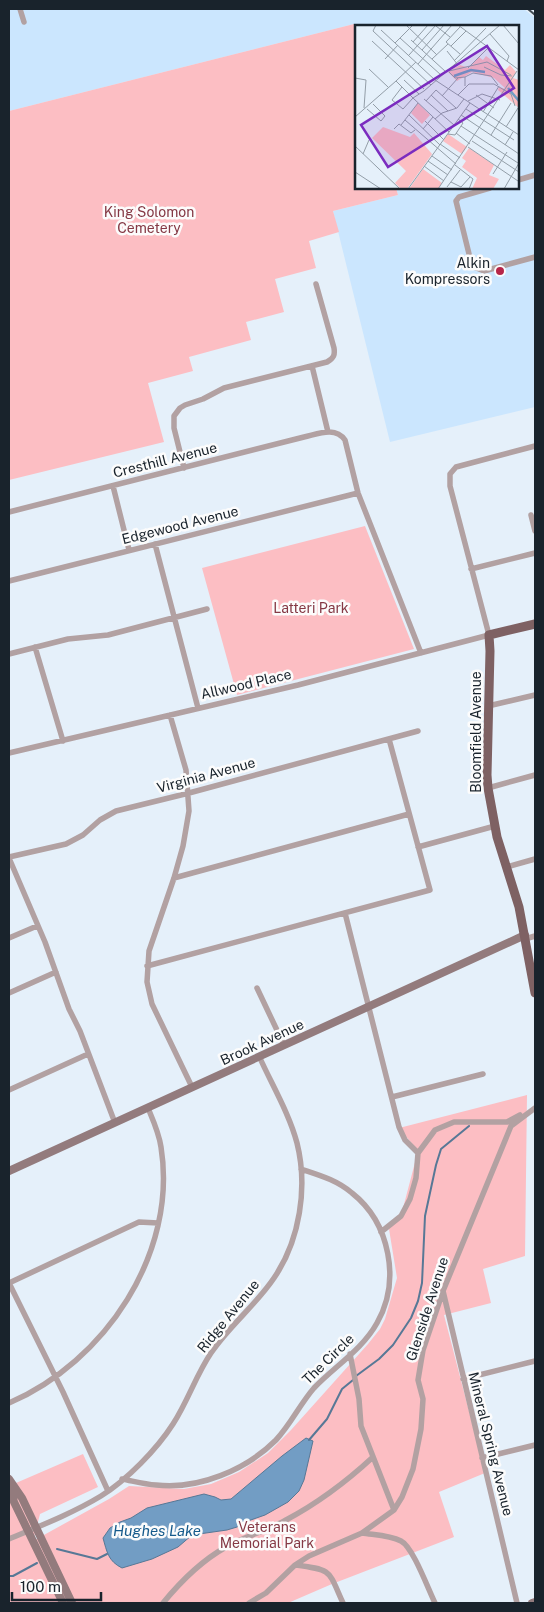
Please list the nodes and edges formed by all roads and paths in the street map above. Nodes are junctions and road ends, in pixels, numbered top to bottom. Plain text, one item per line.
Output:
1 (20, 9) edge
2 (24, 22) dead end
3 (535, 175) edge
4 (519, 180) edge
5 (486, 189) edge
6 (535, 257) edge
7 (316, 284) dead end
8 (312, 366) junction
9 (328, 432) junction
10 (535, 446) edge
11 (184, 468) junction
12 (113, 486) junction
13 (358, 493) junction
14 (9, 512) edge
15 (531, 515) dead end
16 (535, 531) edge
17 (155, 544) junction
18 (129, 550) junction
19 (535, 553) edge
20 (471, 569) junction
21 (9, 582) edge
22 (207, 609) dead end
23 (174, 618) junction
24 (535, 624) edge
25 (488, 636) junction
26 (35, 647) junction
27 (421, 653) junction
28 (9, 654) edge
29 (535, 695) edge
30 (488, 706) junction
31 (198, 708) junction
32 (170, 715) junction
33 (418, 731) dead end
34 (389, 739) junction
35 (63, 741) junction
36 (9, 753) edge
37 (535, 775) edge
38 (488, 788) junction
39 (189, 793) junction
40 (409, 814) junction
41 (495, 826) junction
42 (418, 847) junction
43 (9, 857) edge
44 (535, 859) edge
45 (507, 867) junction
46 (174, 878) junction
47 (345, 913) junction
48 (37, 926) junction
49 (535, 936) edge
50 (525, 937) junction
51 (9, 938) edge
52 (147, 966) junction
53 (56, 972) junction
54 (257, 988) dead end
55 (535, 993) edge
56 (9, 994) edge
57 (369, 1006) junction
58 (284, 1045) junction
59 (88, 1054) junction
60 (259, 1056) junction
61 (482, 1074) dead end
62 (192, 1087) junction
63 (9, 1090) edge
64 (392, 1097) junction
65 (535, 1107) edge
66 (148, 1108) junction
67 (114, 1123) junction
68 (418, 1152) junction
69 (301, 1169) junction
70 (9, 1171) edge
71 (158, 1223) junction
72 (381, 1232) junction
73 (9, 1283) edge
74 (443, 1291) junction
75 (350, 1354) junction
76 (535, 1361) edge
77 (54, 1376) junction
78 (463, 1379) junction
79 (9, 1403) edge
80 (535, 1445) edge
81 (373, 1457) junction
82 (482, 1458) junction
83 (9, 1479) edge
84 (122, 1479) junction
85 (108, 1491) junction
86 (394, 1510) junction
87 (36, 1527) junction
88 (28, 1531) junction
89 (362, 1533) junction
90 (9, 1539) edge
91 (295, 1565) junction
92 (63, 1603) edge
93 (72, 1603) edge
94 (163, 1603) edge
95 (251, 1603) edge
96 (343, 1603) edge
97 (435, 1603) edge
98 (517, 1603) edge

1 - 2 street
3 - 4 street
5 - 6 street
7 - 8 street
8 - 9 street
8 - 11 street
9 - 11 street, Cresthill Avenue
9 - 13 street
10 - 20 street
11 - 12 street, Cresthill Avenue
12 - 14 street, Cresthill Avenue
12 - 18 street
13 - 17 street, Edgewood Avenue
13 - 27 street
15 - 16 street
17 - 18 street, Edgewood Avenue
17 - 23 street
18 - 21 street, Edgewood Avenue
19 - 20 street
20 - 25 street
22 - 23 street
23 - 26 street
23 - 31 street
24 - 25 main road
25 - 27 street, Allwood Place
25 - 30 main road, Bloomfield Avenue
26 - 28 street
26 - 35 street
27 - 31 street, Allwood Place
29 - 30 street
30 - 38 main road, Bloomfield Avenue
31 - 32 street, Allwood Place
32 - 35 street, Allwood Place
32 - 39 street
33 - 34 street, Virginia Avenue
34 - 39 street, Virginia Avenue
34 - 40 street
35 - 36 street, Allwood Place
37 - 38 street
38 - 41 main road, Bloomfield Avenue
39 - 43 street, Virginia Avenue
39 - 46 street
40 - 42 street
40 - 46 street
41 - 42 street
41 - 45 main road, Bloomfield Avenue
42 - 47 street
43 - 48 street
44 - 45 street
45 - 50 main road, Bloomfield Avenue
46 - 52 street
47 - 52 street
47 - 57 street
48 - 51 street
48 - 53 street
49 - 50 street
50 - 55 main road, Bloomfield Avenue
50 - 57 main road, Brook Avenue
52 - 62 street
53 - 56 street
53 - 59 street
54 - 58 street
57 - 58 main road, Brook Avenue
57 - 64 street
58 - 60 main road, Brook Avenue
59 - 63 street
59 - 67 street
60 - 62 main road, Brook Avenue
60 - 69 street, Ridge Avenue
61 - 64 street
62 - 66 main road, Brook Avenue
64 - 68 street
65 - 68 street
65 - 74 street, Glenside Avenue
66 - 67 main road, Brook Avenue
66 - 71 street
67 - 70 main road, Brook Avenue
68 - 72 street
69 - 72 street, The Circle
69 - 84 street, Ridge Avenue
71 - 73 street
71 - 77 street
72 - 75 street, The Circle
73 - 77 street
74 - 78 street, Mineral Spring Avenue
74 - 86 street, Glenside Avenue
75 - 81 street
75 - 84 street, The Circle
76 - 78 street
77 - 79 street
77 - 85 street
78 - 82 street, Mineral Spring Avenue
80 - 82 street
81 - 86 street
81 - 94 street
82 - 98 street, Mineral Spring Avenue
83 - 87 main road
83 - 88 main road
84 - 85 street, Ridge Avenue
85 - 87 street, Ridge Avenue
86 - 89 street, Glenside Avenue
87 - 88 street, Ridge Avenue
87 - 93 main road
88 - 90 street, Ridge Avenue
88 - 92 main road
89 - 91 street, Glenside Avenue
89 - 97 street
91 - 95 street, Glenside Avenue
91 - 96 street

